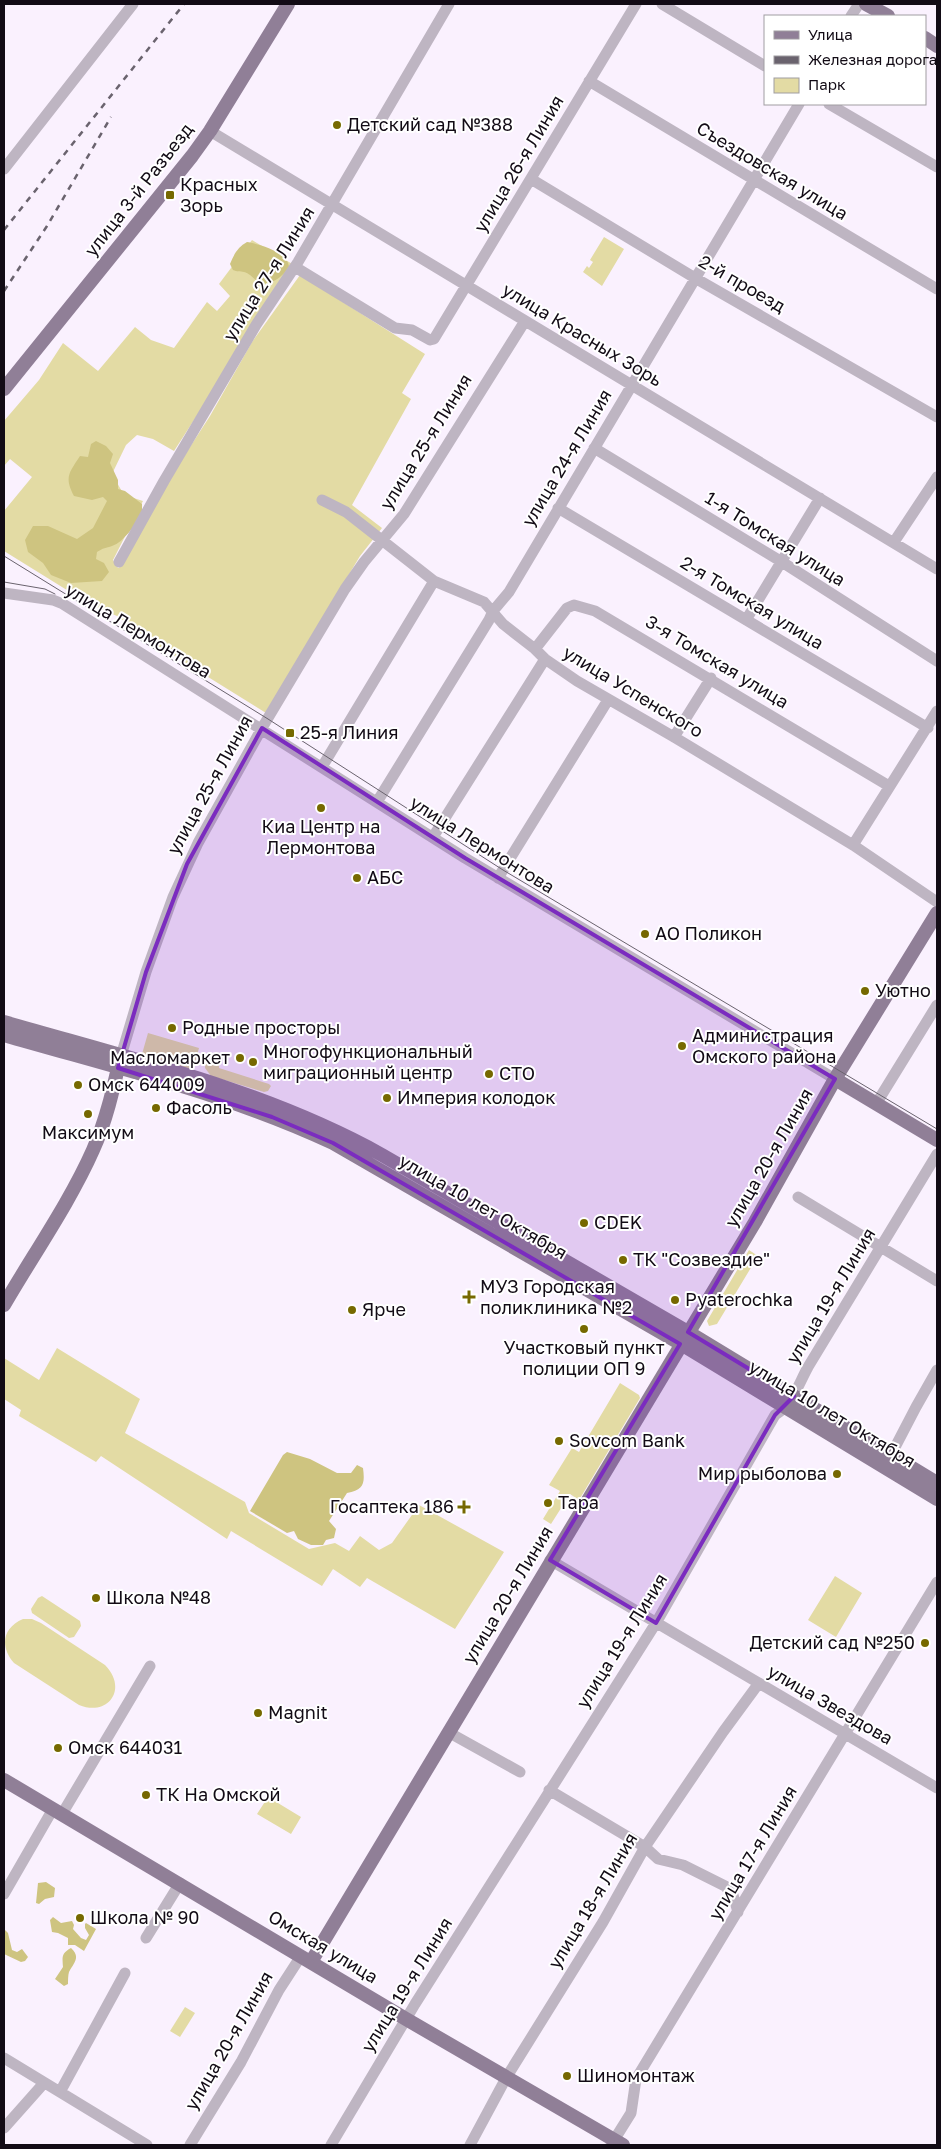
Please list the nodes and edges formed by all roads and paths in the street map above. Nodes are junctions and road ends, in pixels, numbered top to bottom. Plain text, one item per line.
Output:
1 (133, 4) edge
2 (288, 4) edge
3 (449, 4) edge
4 (636, 4) edge
5 (662, 4) edge
6 (859, 4) edge
7 (866, 4) edge
8 (852, 15) edge
9 (886, 15) edge
10 (764, 65) edge
11 (589, 81) junction
12 (798, 105) edge
13 (831, 105) edge
14 (210, 131) junction
15 (937, 167) edge
16 (4, 169) edge
17 (530, 179) junction
18 (753, 181) junction
19 (333, 204) junction
20 (295, 267) junction
21 (695, 278) junction
22 (466, 286) junction
23 (937, 289) edge
24 (525, 321) junction
25 (632, 385) junction
26 (4, 389) edge
27 (937, 417) edge
28 (594, 448) junction
29 (937, 477) edge
30 (820, 498) junction
31 (322, 500) dead end
32 (558, 508) junction
33 (382, 541) junction
34 (894, 542) junction
35 (119, 562) dead end
36 (782, 562) junction
37 (937, 569) edge
38 (434, 581) junction
39 (4, 593) edge
40 (493, 611) junction
41 (746, 620) junction
42 (535, 649) junction
43 (546, 660) junction
44 (937, 661) edge
45 (711, 678) junction
46 (608, 700) junction
47 (937, 711) edge
48 (262, 728) junction
49 (928, 728) junction
50 (674, 737) junction
51 (322, 767) junction
52 (889, 786) junction
53 (378, 802) junction
54 (433, 837) junction
55 (853, 846) junction
56 (498, 878) junction
57 (937, 902) edge
58 (937, 913) edge
59 (937, 1005) edge
60 (4, 1022) edge
61 (4, 1035) edge
62 (120, 1062) junction
63 (835, 1079) junction
64 (876, 1104) junction
65 (937, 1140) edge
66 (937, 1154) edge
67 (798, 1197) dead end
68 (881, 1246) junction
69 (937, 1281) edge
70 (4, 1305) edge
71 (684, 1338) junction
72 (937, 1370) edge
73 (794, 1396) junction
74 (786, 1408) junction
75 (892, 1455) junction
76 (937, 1482) edge
77 (937, 1500) edge
78 (550, 1560) junction
79 (937, 1582) edge
80 (656, 1623) junction
81 (150, 1666) dead end
82 (760, 1683) junction
83 (448, 1732) junction
84 (846, 1734) junction
85 (520, 1772) dead end
86 (4, 1780) edge
87 (937, 1788) edge
88 (549, 1790) junction
89 (57, 1811) junction
90 (645, 1847) junction
91 (180, 1884) junction
92 (4, 1894) edge
93 (738, 1912) junction
94 (146, 1938) dead end
95 (306, 1959) junction
96 (125, 1972) dead end
97 (406, 2019) junction
98 (4, 2058) edge
99 (506, 2078) junction
100 (44, 2083) junction
101 (60, 2092) junction
102 (4, 2128) edge
103 (616, 2144) edge
104 (147, 2145) edge
105 (190, 2145) edge
106 (331, 2145) edge
107 (470, 2145) edge

1 - 16 street
2 - 14 main road, улица 3-й Разъезд
3 - 19 street, улица 27-я Линия
4 - 11 street, улица 26-я Линия
5 - 10 street
6 - 8 street
7 - 9 main road
11 - 17 street, улица 26-я Линия
11 - 18 street, Съездовская улица
12 - 18 street, улица 24-я Линия
13 - 15 street
14 - 19 street, улица Красных Зорь
14 - 26 main road, улица 3-й Разъезд
17 - 21 street, 2-й проезд
17 - 22 street, улица 26-я Линия
18 - 21 street, улица 24-я Линия
18 - 23 street, Съездовская улица
19 - 20 street, улица 27-я Линия
19 - 22 street, улица Красных Зорь
20 - 22 street, улица 26-я Линия
20 - 35 street, улица 27-я Линия
21 - 25 street, улица 24-я Линия
21 - 27 street, 2-й проезд
22 - 24 street, улица Красных Зорь
24 - 25 street, улица Красных Зорь
24 - 33 street, улица 25-я Линия
25 - 28 street, улица 24-я Линия
25 - 30 street, улица Красных Зорь
28 - 32 street, улица 24-я Линия
28 - 36 street, 1-я Томская улица
29 - 34 street
30 - 34 street, улица Красных Зорь
30 - 36 street
31 - 33 street, улица Успенского
32 - 40 street, улица 24-я Линия
32 - 41 street, 2-я Томская улица
33 - 38 street, улица Успенского
33 - 48 street, улица 25-я Линия
34 - 37 street, улица Красных Зорь
36 - 41 street
36 - 44 street, 1-я Томская улица
38 - 40 street, улица Успенского
38 - 51 street
39 - 48 street, улица Лермонтова
40 - 42 street, улица Успенского
40 - 53 street, улица 24-я Линия
41 - 49 street, 2-я Томская улица
42 - 43 street, улица Успенского
42 - 45 street, 3-я Томская улица
43 - 46 street, улица Успенского
43 - 54 street
45 - 50 street
45 - 52 street, 3-я Томская улица
46 - 50 street, улица Успенского
46 - 56 street
47 - 49 street
48 - 51 street, улица Лермонтова
48 - 62 street, улица 25-я Линия
49 - 52 street
50 - 55 street, улица Успенского
51 - 53 street, улица Лермонтова
52 - 55 street
53 - 54 street, улица Лермонтова
54 - 56 street, улица Лермонтова
55 - 57 street, улица Успенского
56 - 63 street, улица Лермонтова
58 - 63 main road, улица 20-я Линия
59 - 64 street
60 - 62 main road, улица 10 лет Октября
61 - 62 main road, улица 10 лет Октября
62 - 70 main road, улица 25-я Линия
62 - 71 main road, улица 10 лет Октября
63 - 64 main road, улица Лермонтова
63 - 71 main road, улица 20-я Линия
64 - 65 main road, улица Лермонтова
66 - 68 street, улица 19-я Линия
67 - 68 street
68 - 69 street
68 - 73 street, улица 19-я Линия
71 - 73 main road, улица 10 лет Октября
71 - 74 main road, улица 10 лет Октября
71 - 78 main road, улица 20-я Линия
72 - 75 street
73 - 74 street, улица 19-я Линия
73 - 75 main road, улица 10 лет Октября
74 - 77 main road, улица 10 лет Октября
74 - 80 street, улица 19-я Линия
75 - 76 main road, улица 10 лет Октября
78 - 80 street, улица Звездова
78 - 83 main road, улица 20-я Линия
79 - 84 street, улица 17-я Линия
80 - 82 street, улица Звездова
80 - 88 street, улица 19-я Линия
81 - 89 street
82 - 84 street, улица Звездова
82 - 90 street, улица 18-я Линия
83 - 85 street
83 - 95 main road, улица 20-я Линия
84 - 87 street, улица Звездова
84 - 93 street, улица 17-я Линия
86 - 89 main road, Омская улица
88 - 90 street
88 - 97 street, улица 19-я Линия
89 - 91 main road, Омская улица
89 - 92 street
90 - 93 street
90 - 99 street, улица 18-я Линия
91 - 94 street
91 - 95 main road, Омская улица
93 - 103 street, улица 17-я Линия
95 - 97 main road, Омская улица
95 - 105 street, улица 20-я Линия
96 - 101 street
97 - 99 main road, Омская улица
97 - 106 street, улица 19-я Линия
98 - 100 street
99 - 103 main road, Омская улица
99 - 107 street, улица 18-я Линия
100 - 101 street
100 - 102 street
101 - 104 street

